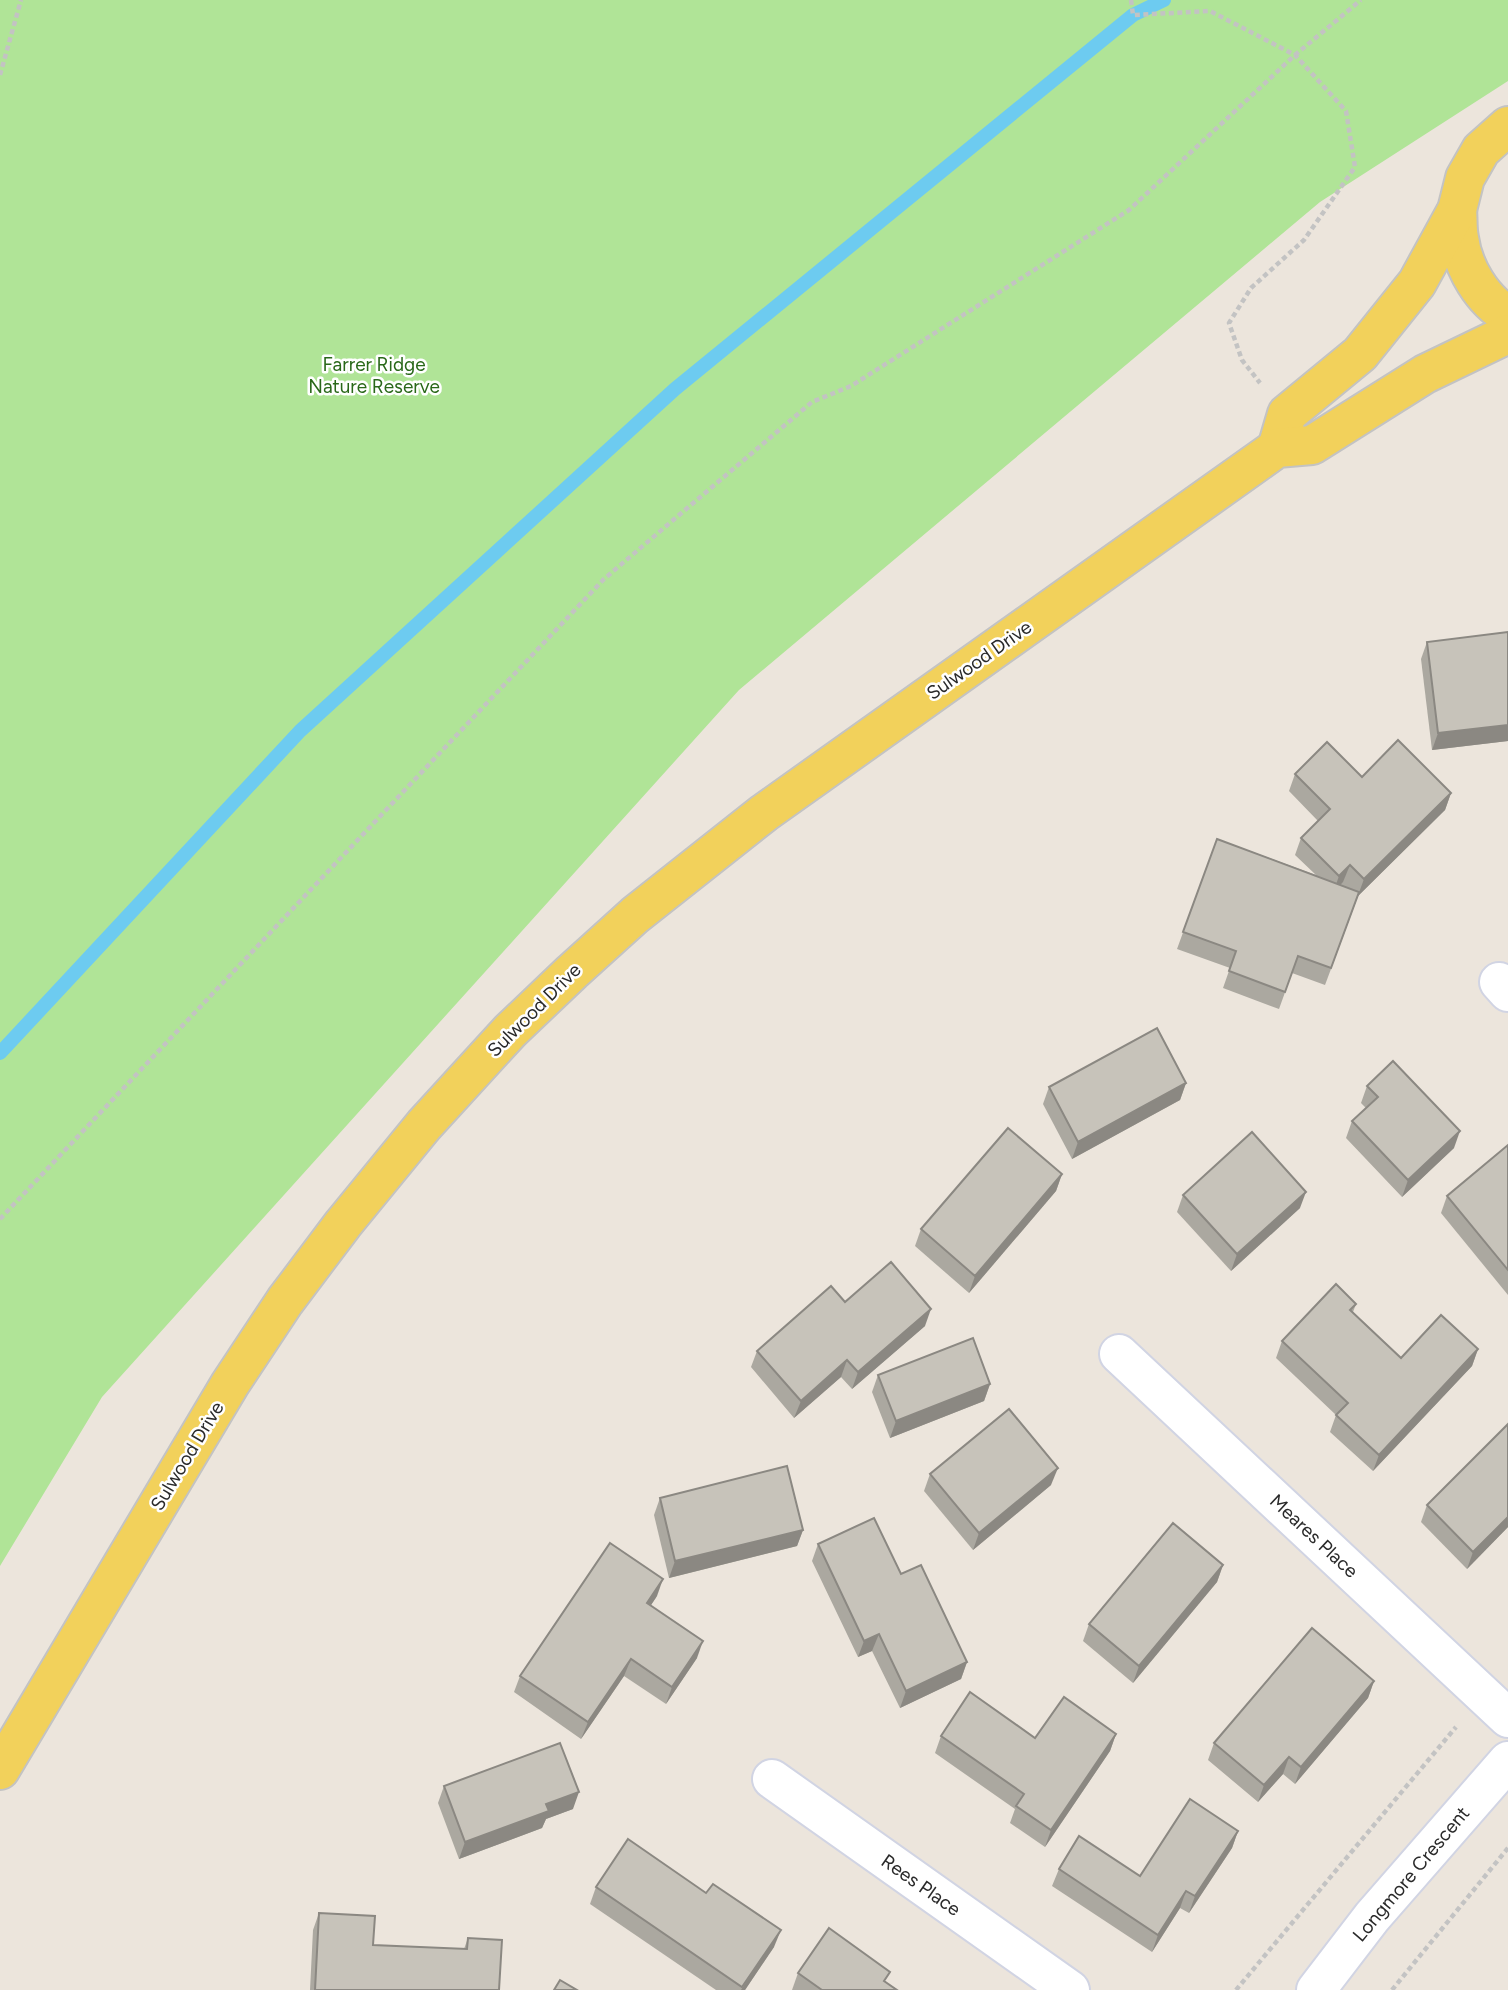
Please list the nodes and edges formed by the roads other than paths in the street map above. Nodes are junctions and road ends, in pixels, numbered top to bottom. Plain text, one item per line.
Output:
1 (1508, 125) edge
2 (1457, 210) junction
3 (1508, 315) edge
4 (1508, 334) edge
5 (1282, 431) junction
6 (1119, 1354) dead end
7 (1508, 1718) edge
8 (1508, 1761) edge
9 (0, 1770) edge
10 (772, 1779) dead end
11 (1070, 1990) edge
12 (1316, 1990) edge

1 - 2 main road, Sulwood Drive
2 - 3 main road, Sulwood Drive
2 - 5 main road, Sulwood Drive
4 - 5 main road
5 - 9 main road, Sulwood Drive
6 - 7 street, Meares Place
8 - 12 street, Longmore Crescent
10 - 11 street, Rees Place

